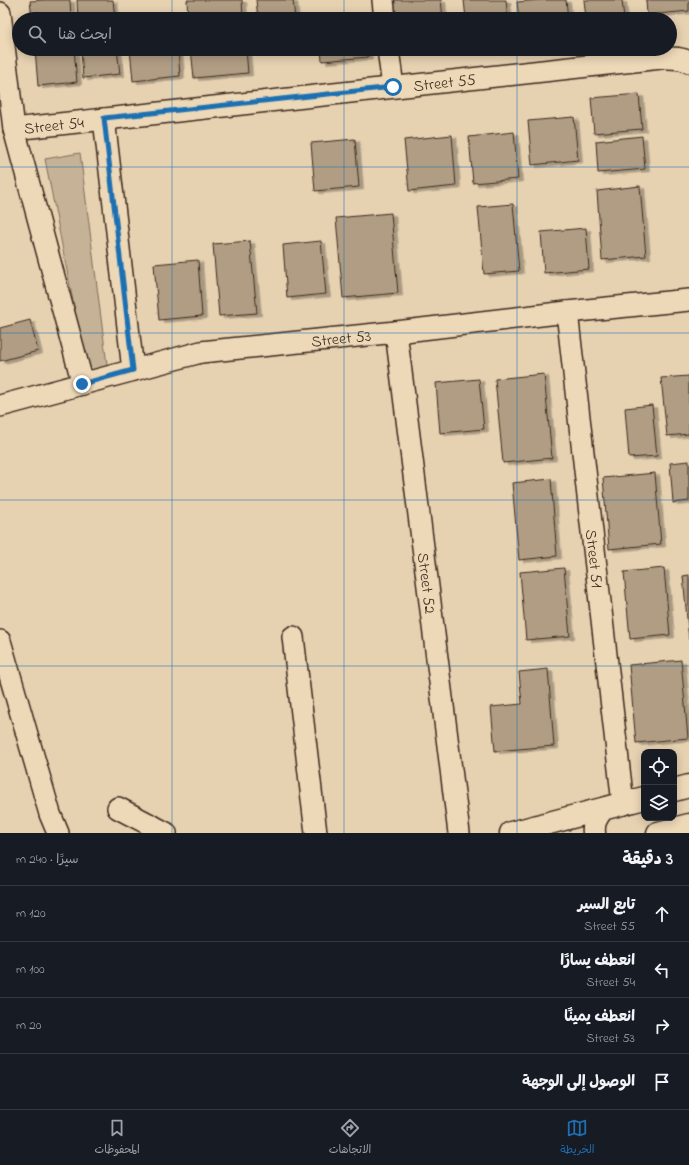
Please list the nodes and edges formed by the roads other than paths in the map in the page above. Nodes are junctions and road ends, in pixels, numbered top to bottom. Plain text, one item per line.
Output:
1 (383, 0) edge
2 (384, 12) edge
3 (0, 13) edge
4 (389, 56) edge
5 (689, 62) edge
6 (393, 87) junction
7 (104, 118) junction
8 (14, 129) junction
9 (689, 300) edge
10 (567, 312) junction
11 (396, 332) junction
12 (133, 370) junction
13 (82, 384) junction
14 (0, 406) edge
15 (293, 637) dead end
16 (0, 641) edge
17 (689, 786) edge
18 (677, 789) edge
19 (641, 799) edge
20 (623, 804) junction
21 (118, 808) dead end
22 (602, 810) junction
23 (49, 823) edge
24 (689, 825) edge
25 (564, 827) edge
26 (58, 833) edge
27 (166, 833) edge
28 (316, 833) edge
29 (460, 833) edge
30 (511, 833) edge
31 (594, 833) edge
32 (658, 833) edge

1 - 2 street
3 - 8 street, Street 54
4 - 6 street
5 - 6 street, Street 55
6 - 7 street, Street 55
7 - 8 street, Street 54
7 - 12 street, Street 54
8 - 13 street, Street 54
9 - 10 street, Street 53
10 - 11 street, Street 53
10 - 20 street, Street 51
11 - 12 street, Street 53
11 - 29 street, Street 52
12 - 13 street, Street 53
13 - 14 street, Street 53
15 - 28 street
16 - 23 street
17 - 18 main road
19 - 20 main road
20 - 22 main road
21 - 27 street
22 - 25 main road
22 - 31 main road
23 - 26 street
24 - 32 main road
25 - 30 main road

